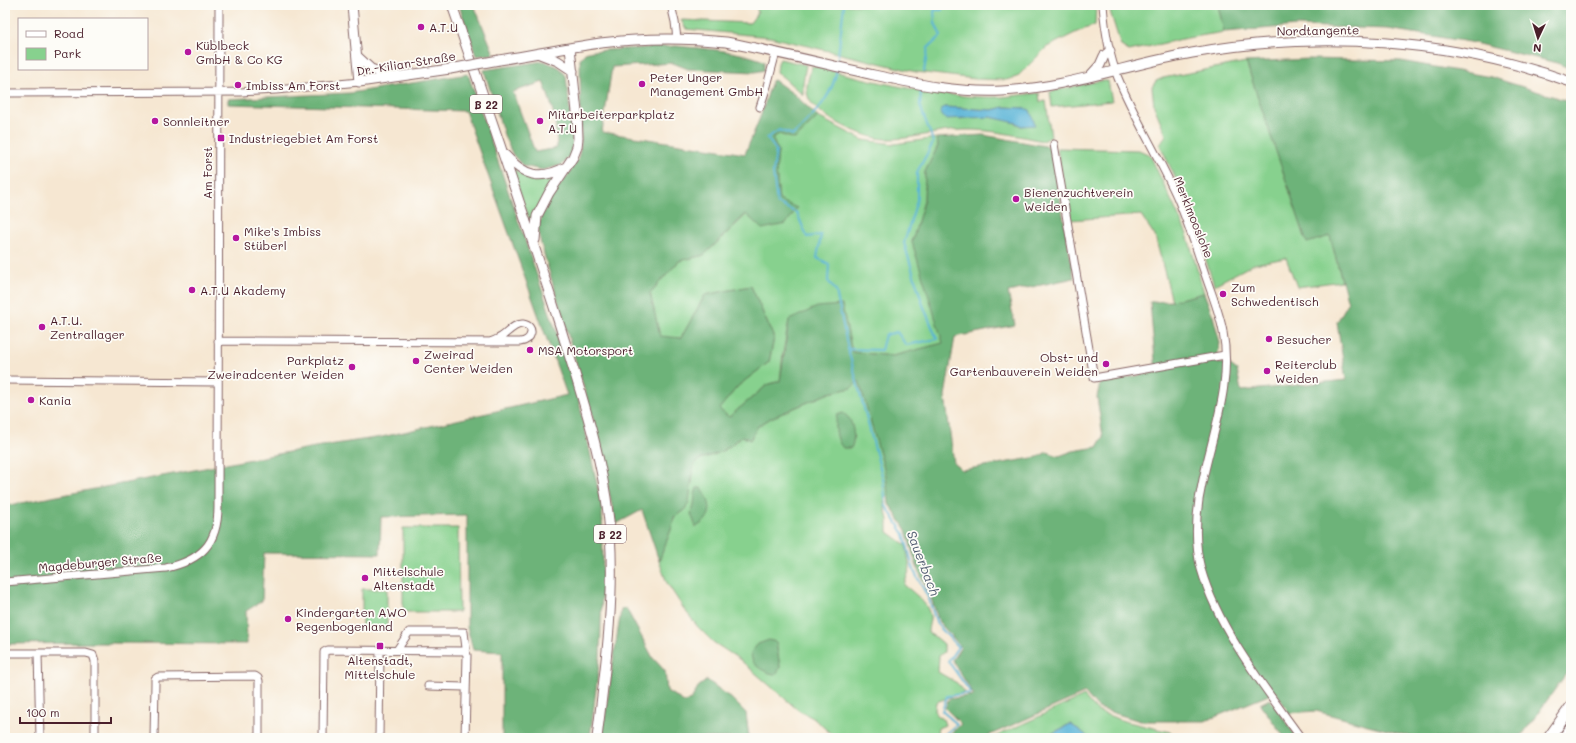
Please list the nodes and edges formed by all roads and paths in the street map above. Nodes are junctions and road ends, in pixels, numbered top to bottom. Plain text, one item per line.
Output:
1 (219, 5) edge
2 (352, 5) edge
3 (452, 5) edge
4 (671, 5) edge
5 (1103, 5) edge
6 (677, 39) junction
7 (570, 48) junction
8 (1110, 50) junction
9 (776, 52) junction
10 (537, 54) junction
11 (358, 57) junction
12 (1115, 70) junction
13 (573, 71) junction
14 (1090, 76) junction
15 (396, 77) junction
16 (359, 82) junction
17 (1571, 82) edge
18 (218, 92) junction
19 (5, 93) edge
20 (760, 107) dead end
21 (1054, 144) dead end
22 (503, 153) junction
23 (567, 167) junction
24 (536, 250) junction
25 (218, 340) junction
26 (490, 342) junction
27 (1226, 355) junction
28 (5, 380) edge
29 (218, 382) junction
30 (218, 518) joint
31 (5, 582) edge
32 (380, 650) junction
33 (397, 650) junction
34 (465, 651) junction
35 (5, 653) edge
36 (38, 653) junction
37 (428, 686) dead end
38 (466, 687) junction
39 (1571, 708) edge
40 (1571, 729) edge
41 (40, 738) edge
42 (95, 738) edge
43 (154, 738) edge
44 (259, 738) edge
45 (322, 738) edge
46 (379, 738) edge
47 (465, 738) edge
48 (597, 738) edge
49 (1301, 738) edge
50 (1549, 738) edge
51 (1564, 738) edge

1 - 18 street, Am Forst
2 - 11 main road
3 - 22 main road, B 22
4 - 6 street
5 - 8 street, Merklmooslohe
6 - 7 main road, Dr.-Kilian-Straße
6 - 9 main road, Dr.-Kilian-Straße
7 - 10 main road, Dr.-Kilian-Straße
7 - 13 main road
8 - 12 street, Merklmooslohe
8 - 14 main road
9 - 14 main road, Nordtangente
9 - 20 street
10 - 13 main road
10 - 15 main road, Dr.-Kilian-Straße, bridge
11 - 15 main road
11 - 16 main road
12 - 14 main road, Nordtangente
12 - 17 main road, Nordtangente
12 - 27 street, Merklmooslohe
13 - 23 main road
15 - 16 main road, Dr.-Kilian-Straße
16 - 18 street, Dr.-Kilian-Straße
18 - 19 street, Dr.-Kilian-Straße
18 - 25 street, Am Forst
21 - 27 street
22 - 23 main road
22 - 24 main road, B 22
23 - 24 main road
24 - 48 main road, B 22
25 - 26 street
25 - 29 street, Am Forst
26 - 26 street
27 - 49 street, Merklmooslohe
28 - 29 street
29 - 30 street, Am Forst
30 - 31 street, Magdeburger Straße
32 - 33 street
32 - 45 street
32 - 46 street
33 - 34 street
33 - 34 street
34 - 38 street
35 - 36 street
36 - 41 street
36 - 42 street
37 - 38 street
38 - 47 street
39 - 50 highway
40 - 51 highway
43 - 44 street

